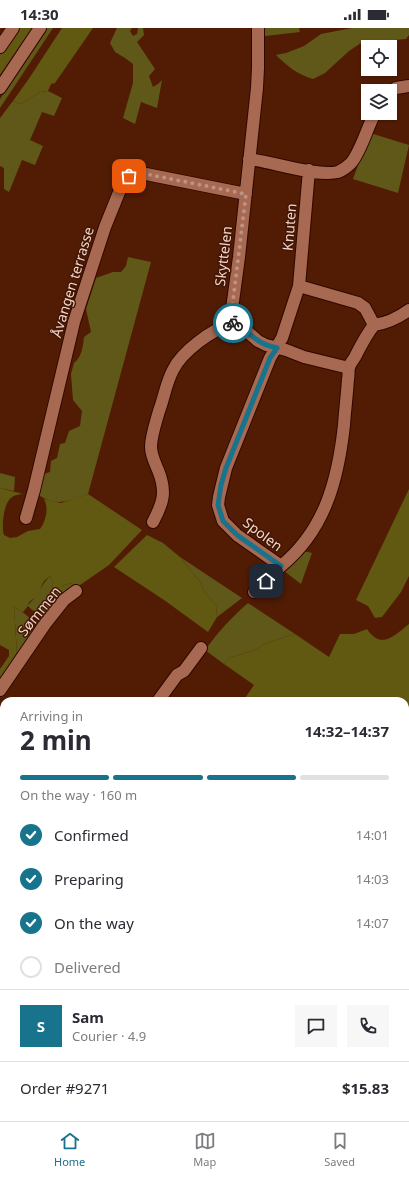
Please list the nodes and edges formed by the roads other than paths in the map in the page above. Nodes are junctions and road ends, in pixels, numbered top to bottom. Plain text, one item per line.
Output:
1 (12, 28) edge
2 (40, 28) edge
3 (258, 28) edge
4 (0, 47) edge
5 (409, 86) edge
6 (0, 88) edge
7 (397, 88) edge
8 (371, 120) edge
9 (249, 159) junction
10 (309, 170) junction
11 (246, 194) junction
12 (299, 286) junction
13 (409, 310) edge
14 (232, 323) junction
15 (374, 325) junction
16 (277, 348) junction
17 (349, 368) junction
18 (26, 518) dead end
19 (153, 522) dead end
20 (281, 566) junction
21 (76, 591) dead end
22 (254, 592) dead end
23 (201, 648) dead end
24 (0, 690) edge
25 (161, 697) edge

1 - 4 street
2 - 6 street
3 - 9 street, Skyttelen
5 - 7 street
8 - 10 street
9 - 10 street
9 - 11 street, Skyttelen
10 - 12 street, Knuten
11 - 14 street, Skyttelen
11 - 18 street, Åvangen terrasse
12 - 15 street
12 - 16 street, Knuten
13 - 15 street
14 - 16 street
14 - 19 street
15 - 17 street
16 - 17 street
16 - 20 street, Spolen
17 - 20 street, Spolen
20 - 22 street
21 - 24 street, Sømmen
23 - 25 street

